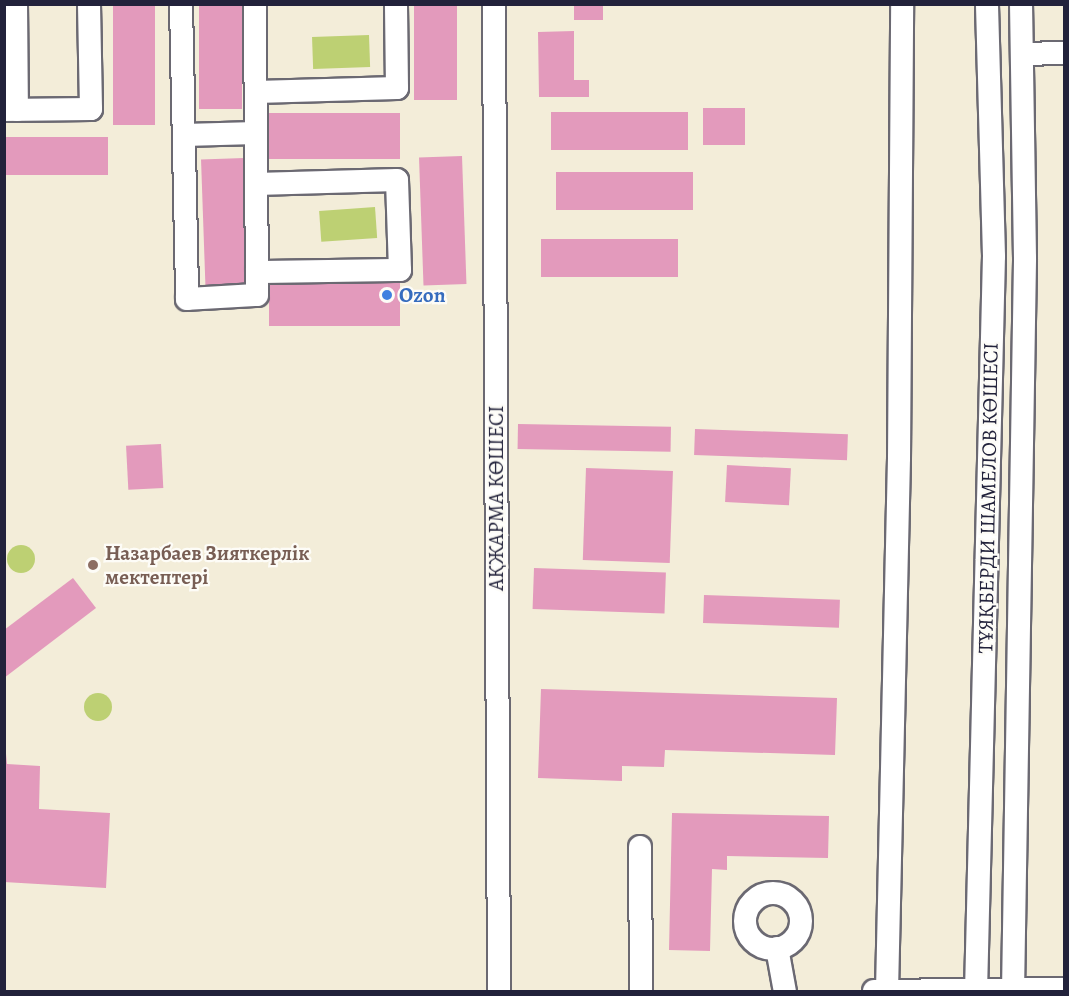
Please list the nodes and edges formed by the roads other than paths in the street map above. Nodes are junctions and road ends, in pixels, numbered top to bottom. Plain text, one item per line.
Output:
1 (16, 4) edge
2 (89, 4) edge
3 (181, 4) edge
4 (255, 4) edge
5 (396, 4) edge
6 (494, 4) edge
7 (902, 4) edge
8 (987, 4) edge
9 (1021, 4) edge
10 (1065, 53) edge
11 (1022, 54) junction
12 (256, 92) junction
13 (11, 110) edge
14 (256, 133) junction
15 (184, 135) junction
16 (256, 184) junction
17 (257, 272) junction
18 (640, 847) dead end
19 (777, 948) dead end
20 (1065, 989) edge
21 (976, 990) edge
22 (1013, 990) edge
23 (887, 991) edge
24 (499, 992) edge
25 (641, 992) edge
26 (785, 992) edge
27 (873, 992) edge

1 - 13 street
2 - 13 street
3 - 15 street
4 - 12 street
5 - 12 street
6 - 24 street, АҚЖАРМА КӨШЕСІ
7 - 23 street
8 - 21 street, ТҰЯҚБЕРДИ ШАМЕЛОВ КӨШЕСІ
9 - 11 street, ТҰЯҚБЕРДИ ШАМЕЛОВ КӨШЕСІ
10 - 11 street
11 - 22 street, ТҰЯҚБЕРДИ ШАМЕЛОВ КӨШЕСІ
12 - 14 street
14 - 15 street
14 - 16 street
15 - 17 street
16 - 17 street
16 - 17 street
18 - 25 street
19 - 26 street
20 - 22 street
21 - 22 street
21 - 23 street
23 - 27 street

